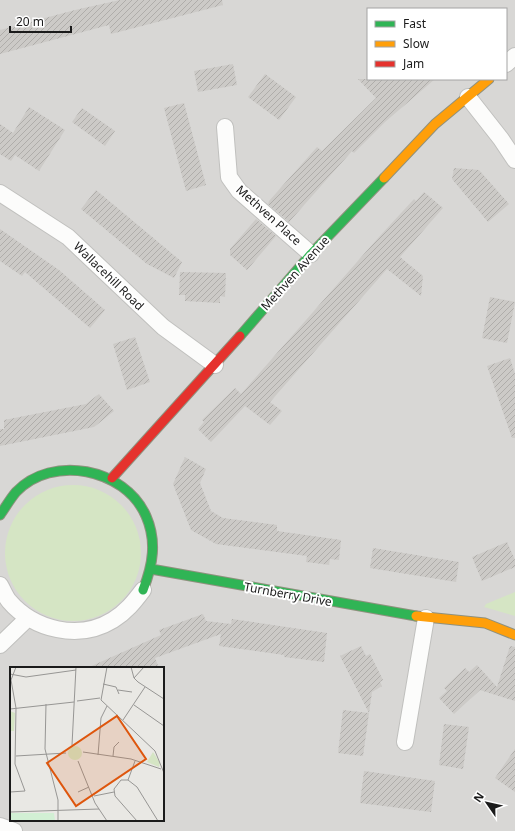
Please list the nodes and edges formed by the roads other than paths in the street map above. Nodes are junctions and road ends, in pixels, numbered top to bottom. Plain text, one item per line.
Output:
1 (515, 56) edge
2 (507, 63) edge
3 (488, 80) edge
4 (468, 97) junction
5 (225, 127) dead end
6 (515, 160) edge
7 (0, 193) edge
8 (312, 254) junction
9 (215, 365) junction
10 (112, 478) junction
11 (0, 515) edge
12 (151, 569) junction
13 (0, 585) edge
14 (143, 590) joint
15 (28, 618) junction
16 (426, 618) junction
17 (515, 635) edge
18 (0, 645) edge
19 (405, 742) dead end
20 (0, 826) edge
21 (14, 831) edge

1 - 2 street
3 - 4 street, Methven Avenue
4 - 6 street
4 - 8 street, Methven Avenue
5 - 8 street, Methven Place
7 - 9 street, Wallacehill Road
8 - 9 street, Methven Avenue
9 - 10 street, Methven Avenue
10 - 11 street
10 - 12 street
12 - 14 street
12 - 16 street, Turnberry Drive
13 - 15 street
14 - 15 street
15 - 18 street
16 - 17 street, Turnberry Drive
16 - 19 street
20 - 21 street

